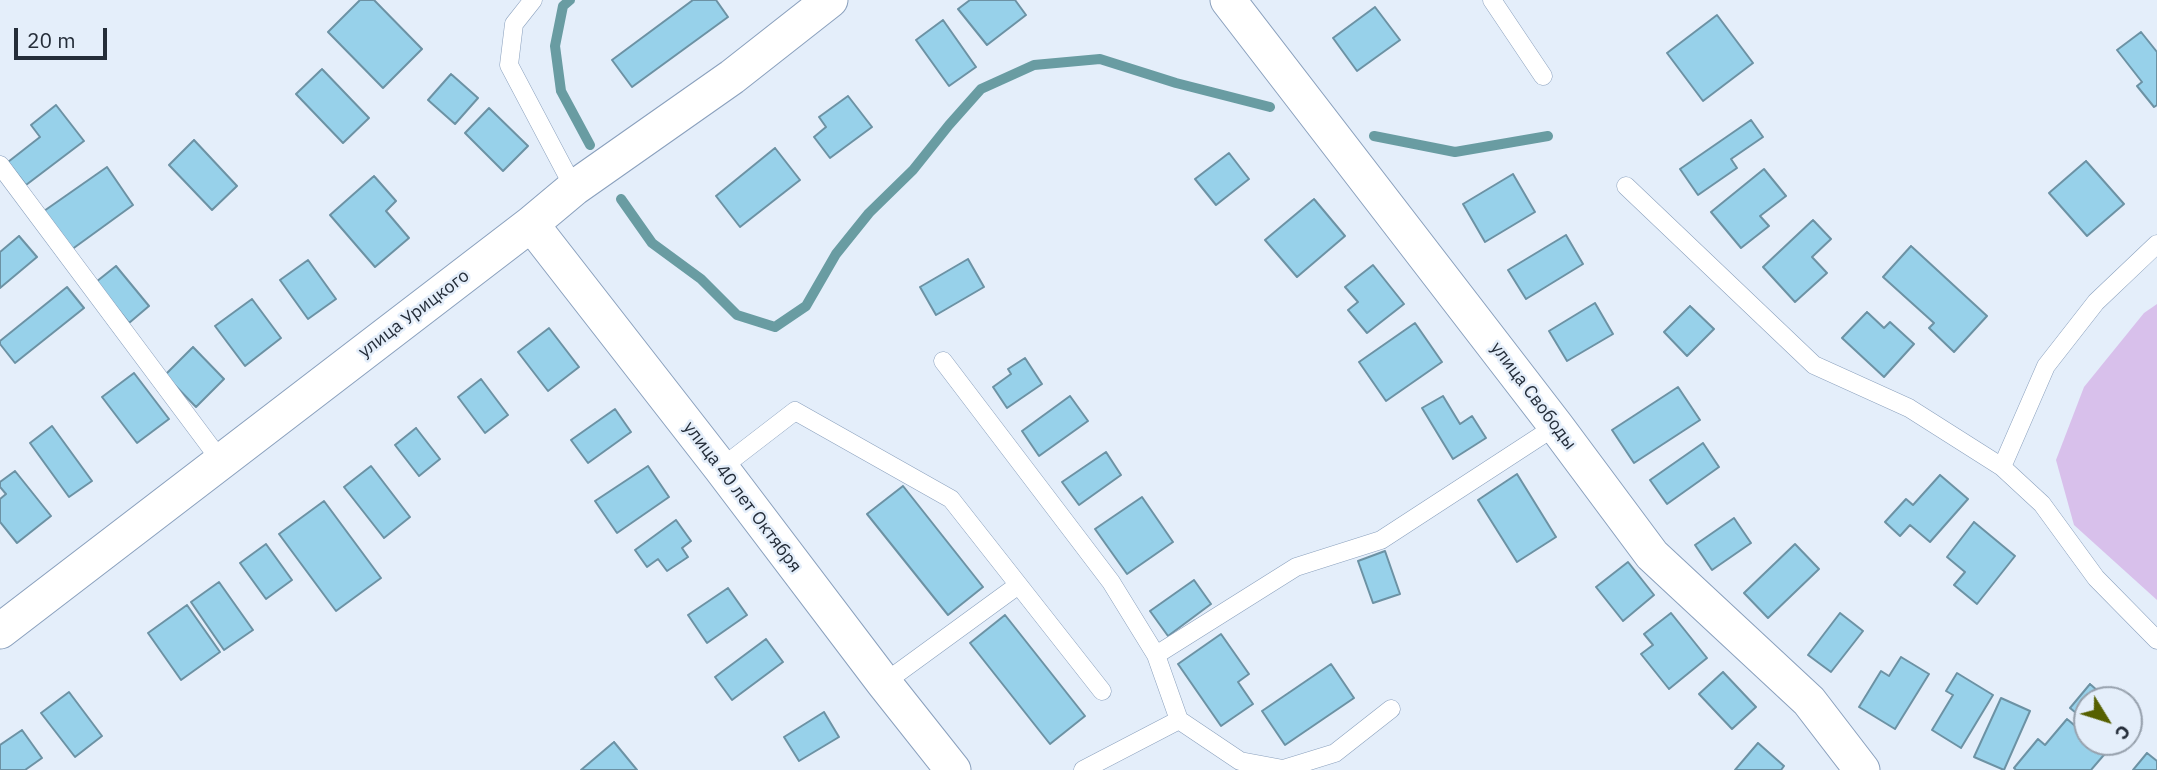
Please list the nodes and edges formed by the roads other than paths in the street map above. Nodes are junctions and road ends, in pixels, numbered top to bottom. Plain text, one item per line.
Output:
1 (533, 0) edge
2 (830, 0) edge
3 (1228, 0) edge
4 (1492, 0) edge
5 (1543, 76) dead end
6 (0, 165) edge
7 (1626, 186) dead end
8 (574, 188) junction
9 (531, 224) junction
10 (2157, 244) edge
11 (943, 361) dead end
12 (1556, 426) junction
13 (221, 461) junction
14 (2002, 467) junction
15 (721, 468) junction
16 (1017, 586) junction
17 (0, 631) edge
18 (2157, 640) edge
19 (1156, 655) junction
20 (884, 683) junction
21 (1102, 691) dead end
22 (1391, 709) dead end
23 (1179, 720) junction
24 (953, 770) edge
25 (1083, 770) edge
26 (1862, 770) edge

1 - 8 lane
2 - 8 street, улица Урицкого
3 - 12 street, улица Свободы
4 - 5 lane
6 - 13 lane
7 - 14 lane
8 - 9 street, улица Урицкого
9 - 13 street, улица Урицкого
9 - 15 street, улица 40 лет Октября
10 - 14 lane
11 - 19 lane
12 - 19 lane
12 - 26 street, улица Свободы
13 - 17 street, улица Урицкого
14 - 18 lane
15 - 16 lane
15 - 20 street, улица 40 лет Октября
16 - 20 lane
16 - 21 lane
19 - 23 lane
20 - 24 street, улица 40 лет Октября
22 - 23 lane
23 - 25 lane

